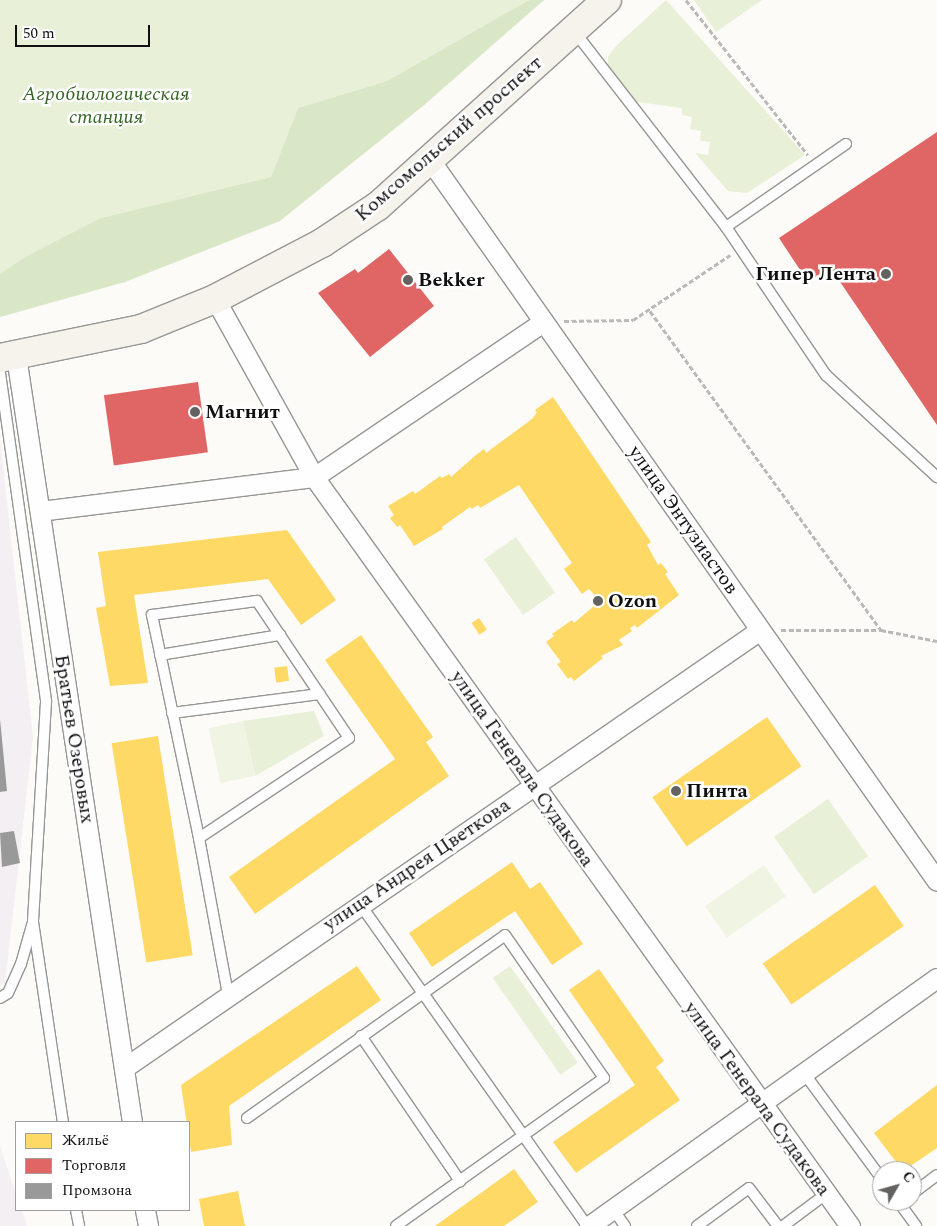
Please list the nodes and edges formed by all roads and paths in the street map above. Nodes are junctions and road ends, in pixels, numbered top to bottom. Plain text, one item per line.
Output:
1 (607, 0) edge
2 (686, 0) edge
3 (574, 30) junction
4 (846, 144) dead end
5 (430, 160) junction
6 (815, 164) junction
7 (726, 227) junction
8 (741, 248) junction
9 (215, 299) junction
10 (650, 311) junction
11 (544, 322) junction
12 (5, 362) edge
13 (314, 477) junction
14 (937, 477) edge
15 (40, 511) junction
16 (760, 630) junction
17 (881, 630) junction
18 (280, 635) junction
19 (937, 641) edge
20 (160, 655) junction
21 (320, 694) junction
22 (172, 713) junction
23 (533, 785) junction
24 (199, 838) junction
25 (937, 881) edge
26 (360, 904) junction
27 (33, 922) junction
28 (937, 978) edge
29 (422, 993) junction
30 (228, 994) junction
31 (0, 998) edge
32 (361, 1036) junction
33 (124, 1068) junction
34 (804, 1073) junction
35 (760, 1104) junction
36 (247, 1118) dead end
37 (63, 1121) edge
38 (132, 1121) edge
39 (521, 1137) junction
40 (872, 1165) edge
41 (937, 1175) edge
42 (460, 1181) junction
43 (922, 1186) edge
44 (826, 1194) junction
45 (613, 1209) junction
46 (76, 1211) edge
47 (145, 1211) edge
48 (906, 1211) edge
49 (79, 1226) edge
50 (148, 1226) edge
51 (396, 1226) edge
52 (588, 1226) edge
53 (625, 1226) edge
54 (697, 1226) edge
55 (778, 1226) edge
56 (783, 1226) edge
57 (850, 1226) edge
58 (916, 1226) edge

1 - 3 street, Комсомольский проспект
2 - 6 path
3 - 5 street, Комсомольский проспект
3 - 7 lane
4 - 6 lane
5 - 9 street, Комсомольский проспект
5 - 11 street, улица Энтузиастов
6 - 7 lane
7 - 8 lane
8 - 10 path
8 - 14 lane
9 - 12 street, Комсомольский проспект
9 - 13 street, улица Генерала Судакова
10 - 11 path
10 - 17 path
11 - 13 street
11 - 16 street, улица Энтузиастов
12 - 15 street, Братьев Озеровых
12 - 27 lane
13 - 15 street
13 - 23 street, улица Генерала Судакова
15 - 33 street, Братьев Озеровых
16 - 17 path
16 - 23 street, улица Андрея Цветкова
16 - 25 street, улица Энтузиастов
17 - 19 path
18 - 20 lane
18 - 20 lane
18 - 21 lane
20 - 22 lane
21 - 22 lane
21 - 24 lane
22 - 24 lane
23 - 26 street, улица Андрея Цветкова
23 - 35 street, улица Генерала Судакова
24 - 30 lane
26 - 29 lane
26 - 30 street, улица Андрея Цветкова
27 - 31 lane
27 - 37 lane
28 - 34 street
29 - 32 lane
29 - 39 lane
29 - 39 lane
30 - 33 street, улица Андрея Цветкова
32 - 36 lane
32 - 42 lane
33 - 38 street, Братьев Озеровых
34 - 35 street
34 - 40 lane
35 - 44 street, улица Генерала Судакова
35 - 45 street
39 - 42 lane
39 - 52 lane
41 - 43 lane
42 - 51 lane
44 - 56 lane
44 - 57 street, улица Генерала Судакова
45 - 52 street
45 - 53 lane
46 - 49 lane
47 - 50 street
48 - 58 lane
54 - 55 lane

